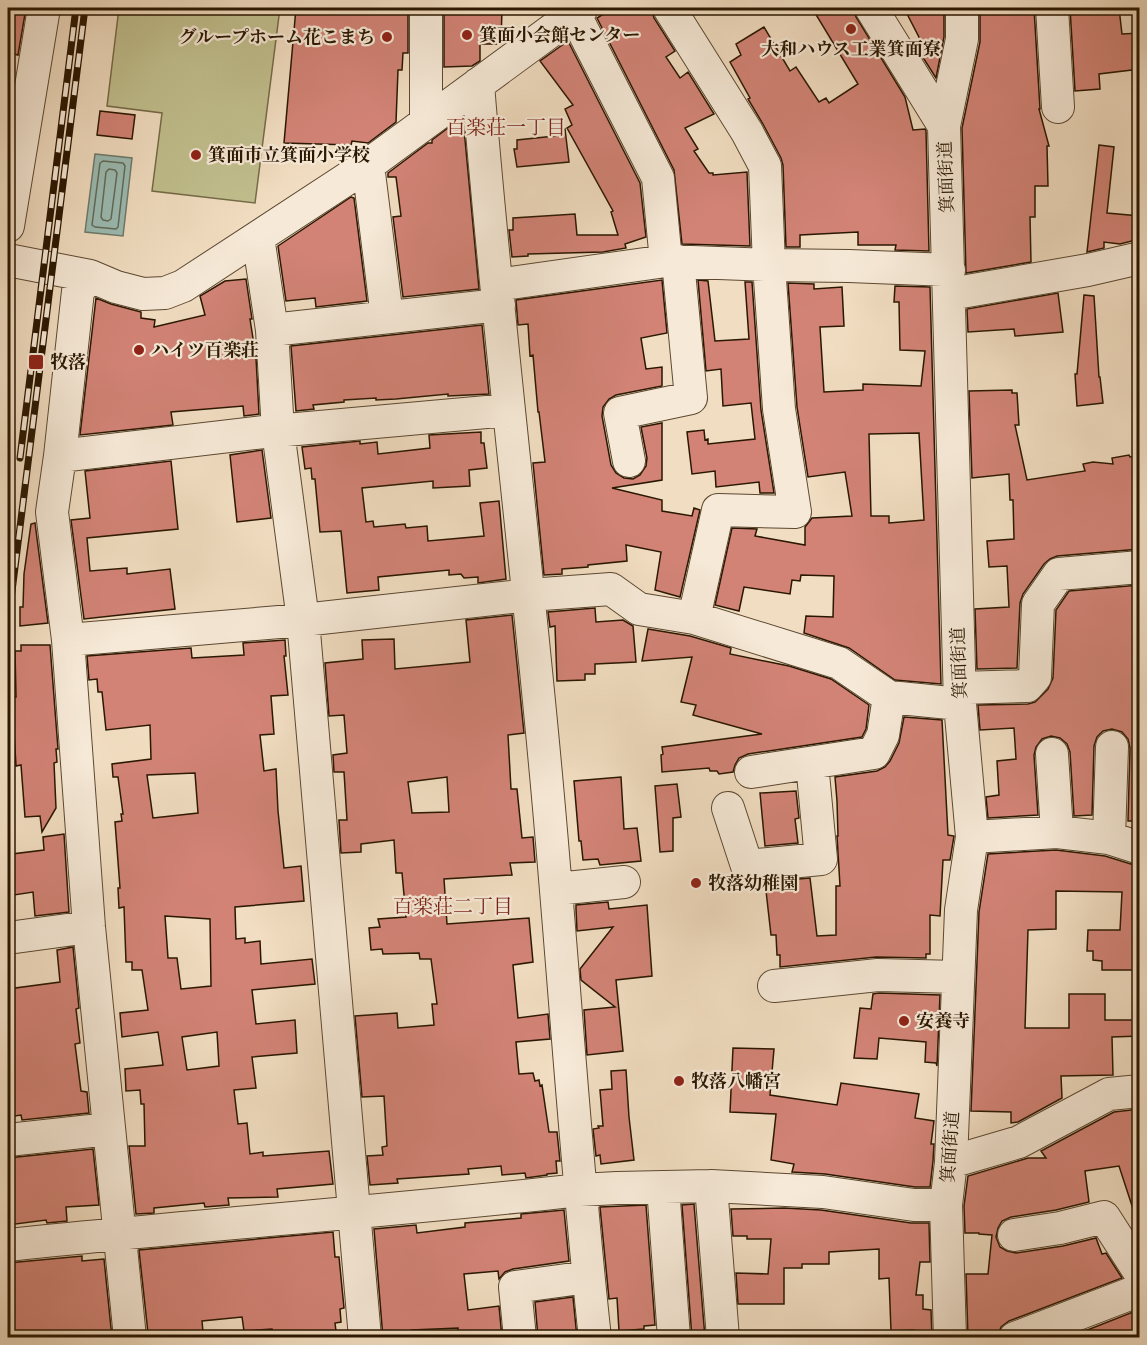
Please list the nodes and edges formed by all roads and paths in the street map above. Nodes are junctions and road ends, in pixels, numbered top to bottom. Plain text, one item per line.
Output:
1 (44, 8) edge
2 (426, 8) edge
3 (669, 8) edge
4 (871, 8) edge
5 (962, 8) edge
6 (1052, 8) edge
7 (562, 14) edge
8 (478, 84) junction
9 (1058, 107) dead end
10 (426, 122) junction
11 (944, 126) junction
12 (368, 165) junction
13 (8, 226) edge
14 (258, 237) junction
15 (1140, 258) edge
16 (8, 260) edge
17 (672, 261) junction
18 (770, 265) junction
19 (90, 276) junction
20 (950, 282) junction
21 (498, 295) junction
22 (387, 317) junction
23 (272, 330) junction
24 (509, 410) junction
25 (278, 431) junction
26 (60, 456) junction
27 (628, 461) dead end
28 (1140, 567) edge
29 (529, 595) junction
30 (694, 618) junction
31 (303, 620) junction
32 (68, 640) junction
33 (960, 696) junction
34 (889, 697) junction
35 (1112, 747) dead end
36 (1052, 754) dead end
37 (812, 763) junction
38 (751, 772) dead end
39 (728, 808) dead end
40 (1057, 832) junction
41 (972, 837) junction
42 (1109, 838) junction
43 (1140, 848) edge
44 (624, 882) dead end
45 (557, 889) junction
46 (89, 927) junction
47 (8, 938) edge
48 (958, 977) junction
49 (774, 986) dead end
50 (1140, 1092) edge
51 (109, 1129) junction
52 (8, 1140) edge
53 (951, 1162) junction
54 (711, 1186) junction
55 (663, 1187) junction
56 (580, 1190) junction
57 (946, 1204) junction
58 (355, 1213) junction
59 (120, 1233) junction
60 (1014, 1235) dead end
61 (8, 1245) edge
62 (1140, 1273) edge
63 (588, 1277) junction
64 (1140, 1290) edge
65 (130, 1338) edge
66 (365, 1338) edge
67 (520, 1338) edge
68 (595, 1338) edge
69 (674, 1338) edge
70 (723, 1338) edge
71 (950, 1338) edge
72 (1015, 1338) edge

1 - 13 street
2 - 10 street
3 - 18 street
4 - 11 street, 箕面街道
5 - 11 street
6 - 9 street
7 - 8 street
7 - 17 street
8 - 10 street
8 - 21 street
10 - 12 street
11 - 20 street, 箕面街道
12 - 14 street
12 - 22 street
14 - 19 street
14 - 23 street
15 - 20 street
16 - 19 street
17 - 18 street
17 - 21 street
17 - 27 street
18 - 20 street
18 - 30 street
19 - 26 street
20 - 33 street, 箕面街道
21 - 22 street
21 - 24 street
22 - 23 street
23 - 25 street
24 - 25 street
24 - 29 street
25 - 26 street
25 - 31 street
26 - 32 street
28 - 33 street
29 - 30 street
29 - 31 street
29 - 45 street
30 - 34 street
31 - 32 street
31 - 58 street
32 - 46 street
33 - 34 street
33 - 41 street, 箕面街道
34 - 37 street
35 - 42 street
36 - 40 street
37 - 38 street
37 - 39 street
40 - 41 street
40 - 42 street
41 - 48 street, 箕面街道
42 - 43 street
44 - 45 street
45 - 56 street
46 - 47 street
46 - 51 street
48 - 49 street
48 - 53 street, 箕面街道
50 - 53 street
51 - 52 street
51 - 59 street
53 - 57 street, 箕面街道
54 - 55 street
54 - 57 street
54 - 70 street
55 - 56 street
55 - 69 street
56 - 58 street
56 - 63 street
57 - 71 street, 箕面街道
58 - 59 street
58 - 66 street
59 - 61 street
59 - 65 street
60 - 62 street
63 - 67 street
63 - 68 street
64 - 72 street

